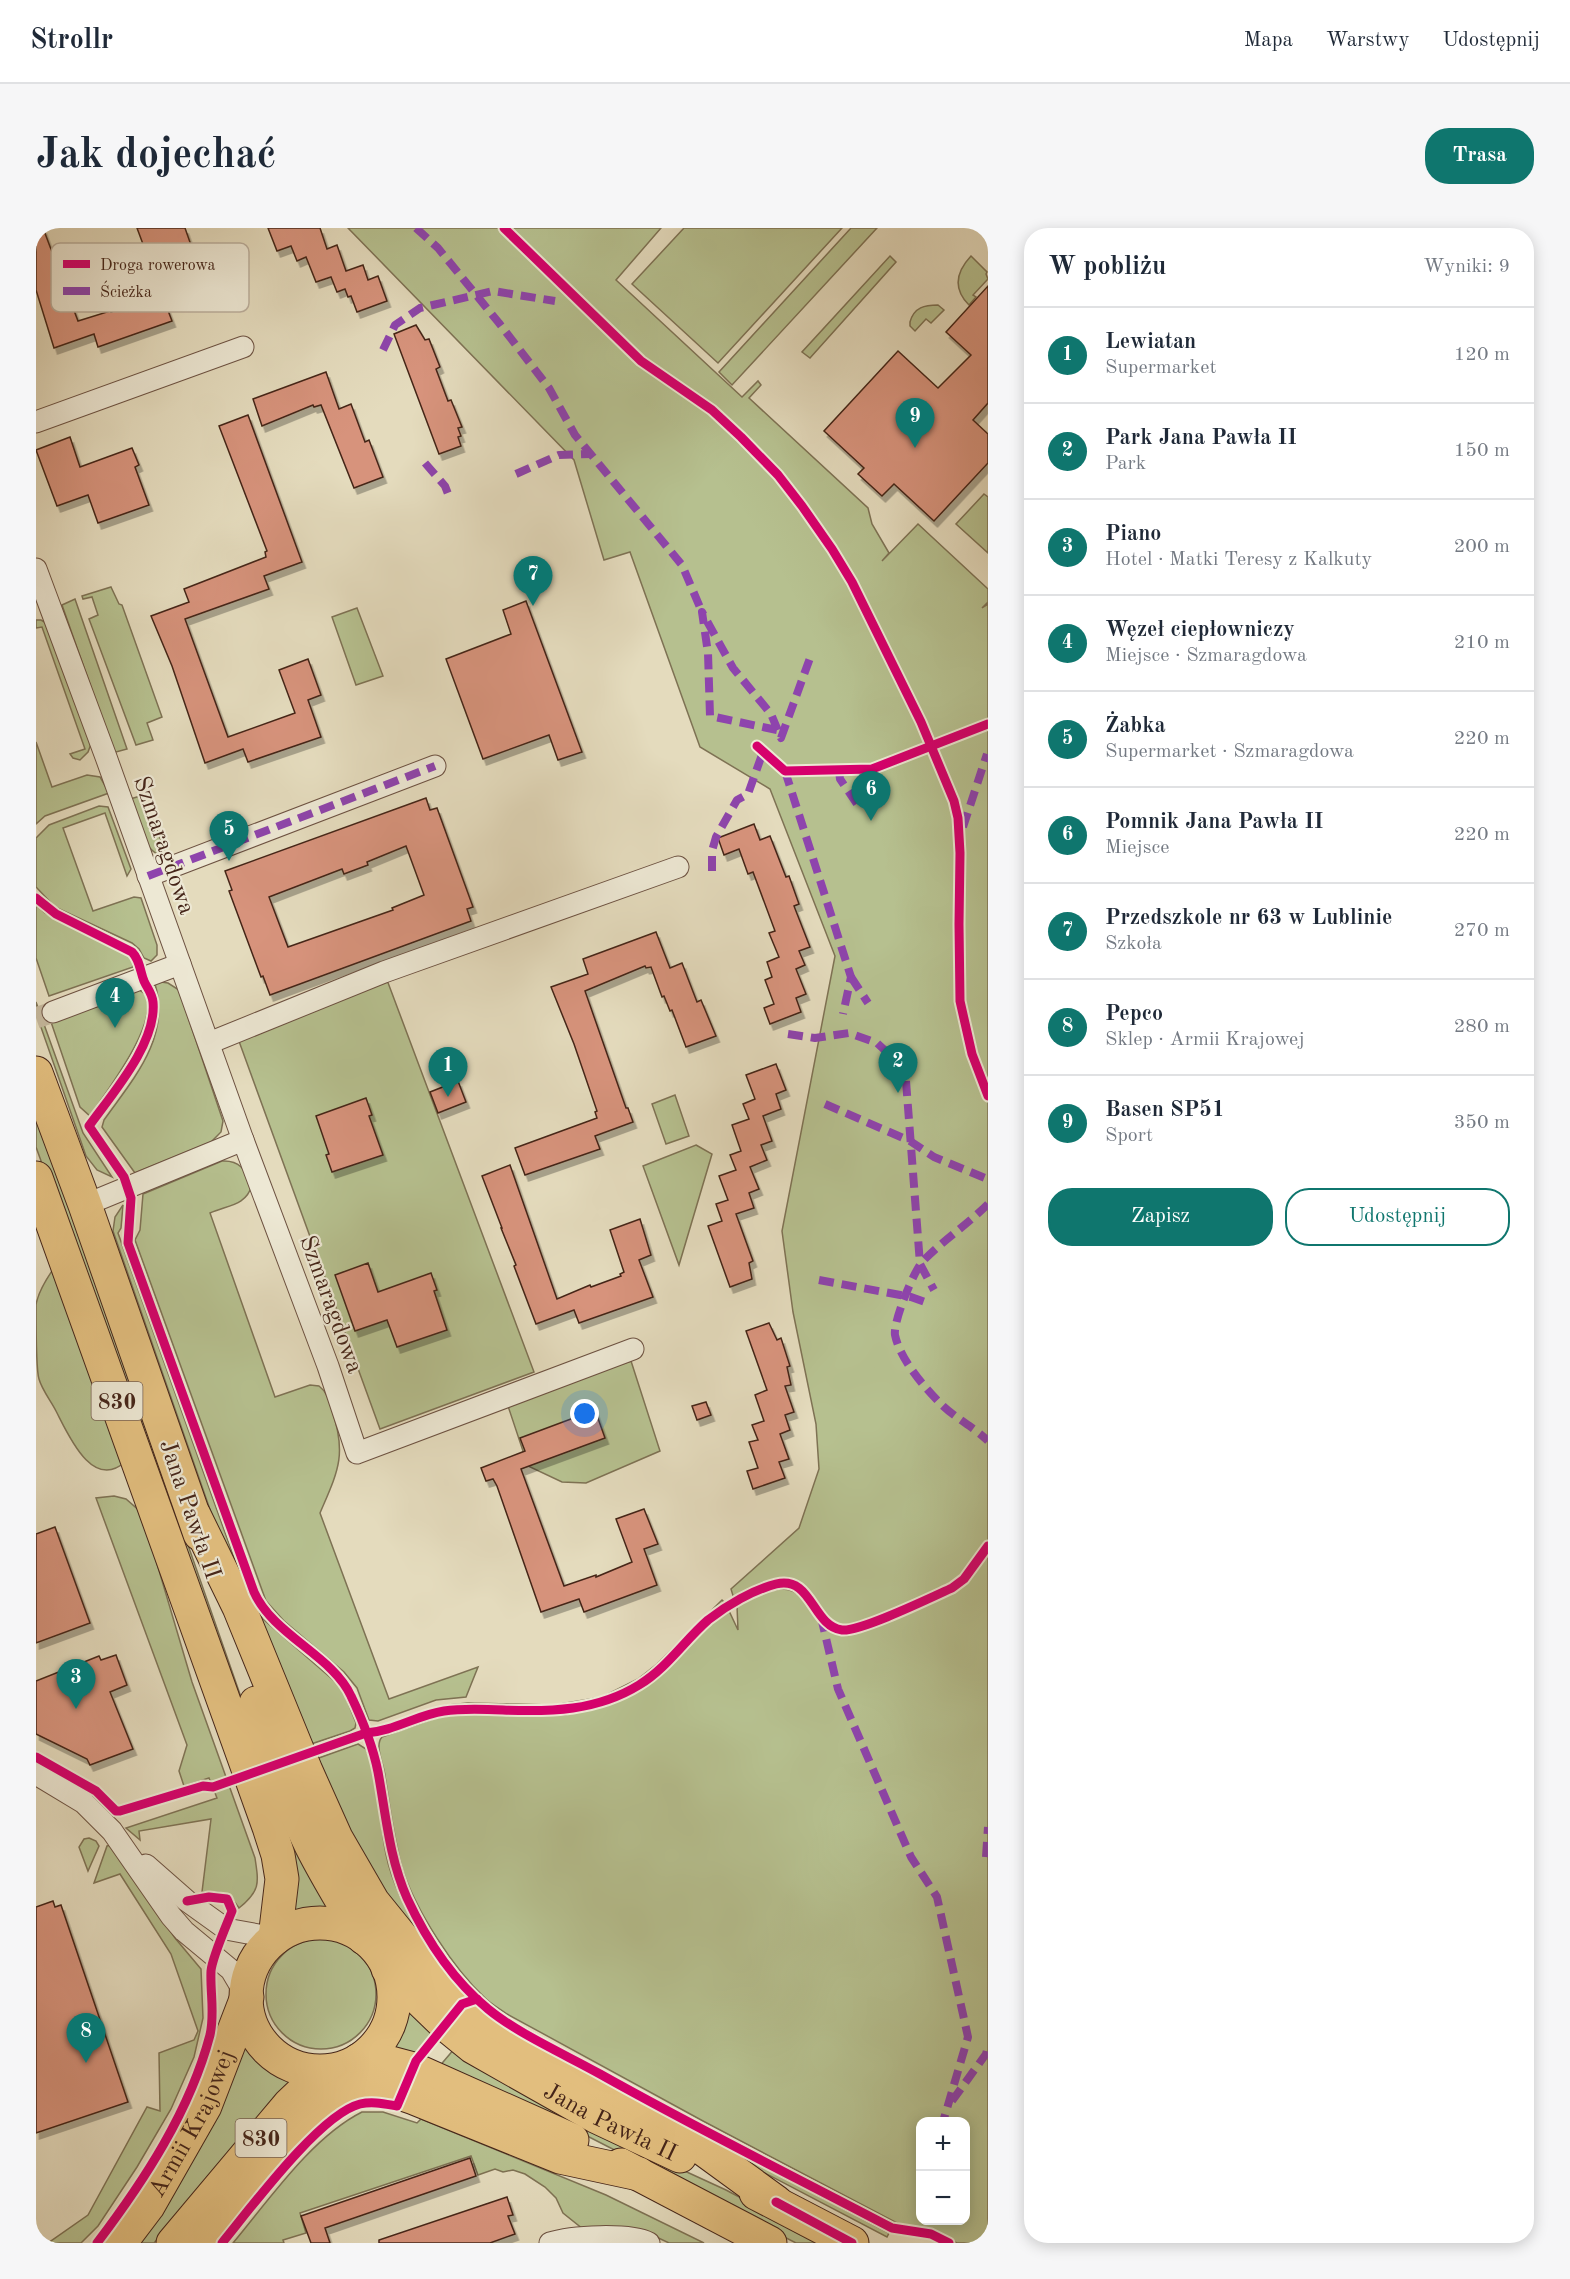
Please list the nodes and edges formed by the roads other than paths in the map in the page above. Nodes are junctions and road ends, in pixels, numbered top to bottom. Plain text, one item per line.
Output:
1 (243, 347) dead end
2 (36, 422) edge
3 (36, 569) edge
4 (435, 766) dead end
5 (678, 867) dead end
6 (148, 876) junction
7 (180, 964) junction
8 (54, 1012) tunnel mouth
9 (209, 1043) junction
10 (37, 1074) edge
11 (243, 1140) junction
12 (36, 1178) edge
13 (85, 1205) junction
14 (44, 1223) edge
15 (633, 1349) dead end
16 (194, 1515) junction
17 (36, 1774) edge
18 (123, 1845) junction
19 (275, 1938) junction
20 (364, 1938) junction
21 (388, 1969) junction
22 (247, 1997) junction
23 (344, 2065) junction
24 (639, 2174) junction
25 (776, 2202) junction
26 (120, 2243) edge
27 (173, 2243) edge
28 (206, 2243) edge
29 (550, 2243) edge
30 (649, 2243) edge
31 (770, 2243) edge
32 (852, 2243) edge

1 - 2 street
3 - 6 street, Szmaragdowa
4 - 6 street
5 - 9 street
6 - 7 street, Szmaragdowa
7 - 8 street
7 - 9 street, Szmaragdowa
9 - 11 street, Szmaragdowa
10 - 13 main road, Jana Pawła II / 830
11 - 13 street
11 - 15 street, Szmaragdowa
12 - 14 main road, Jana Pawła II / 830
13 - 16 main road, Jana Pawła II / 830
14 - 19 main road, Jana Pawła II / 830
16 - 20 main road, Jana Pawła II / 830
16 - 25 main road
17 - 18 street
18 - 19 street
18 - 22 street
19 - 20 main road, 830
19 - 22 main road, 830
20 - 21 main road, 830
21 - 23 main road, 830
21 - 25 main road, Jana Pawła II
22 - 23 main road, 830
22 - 26 main road, Armii Krajowej / 830
23 - 24 main road, Jana Pawła II
23 - 27 main road, Armii Krajowej / 830
24 - 28 main road
24 - 31 main road, Jana Pawła II
25 - 32 main road, Jana Pawła II
29 - 30 street

